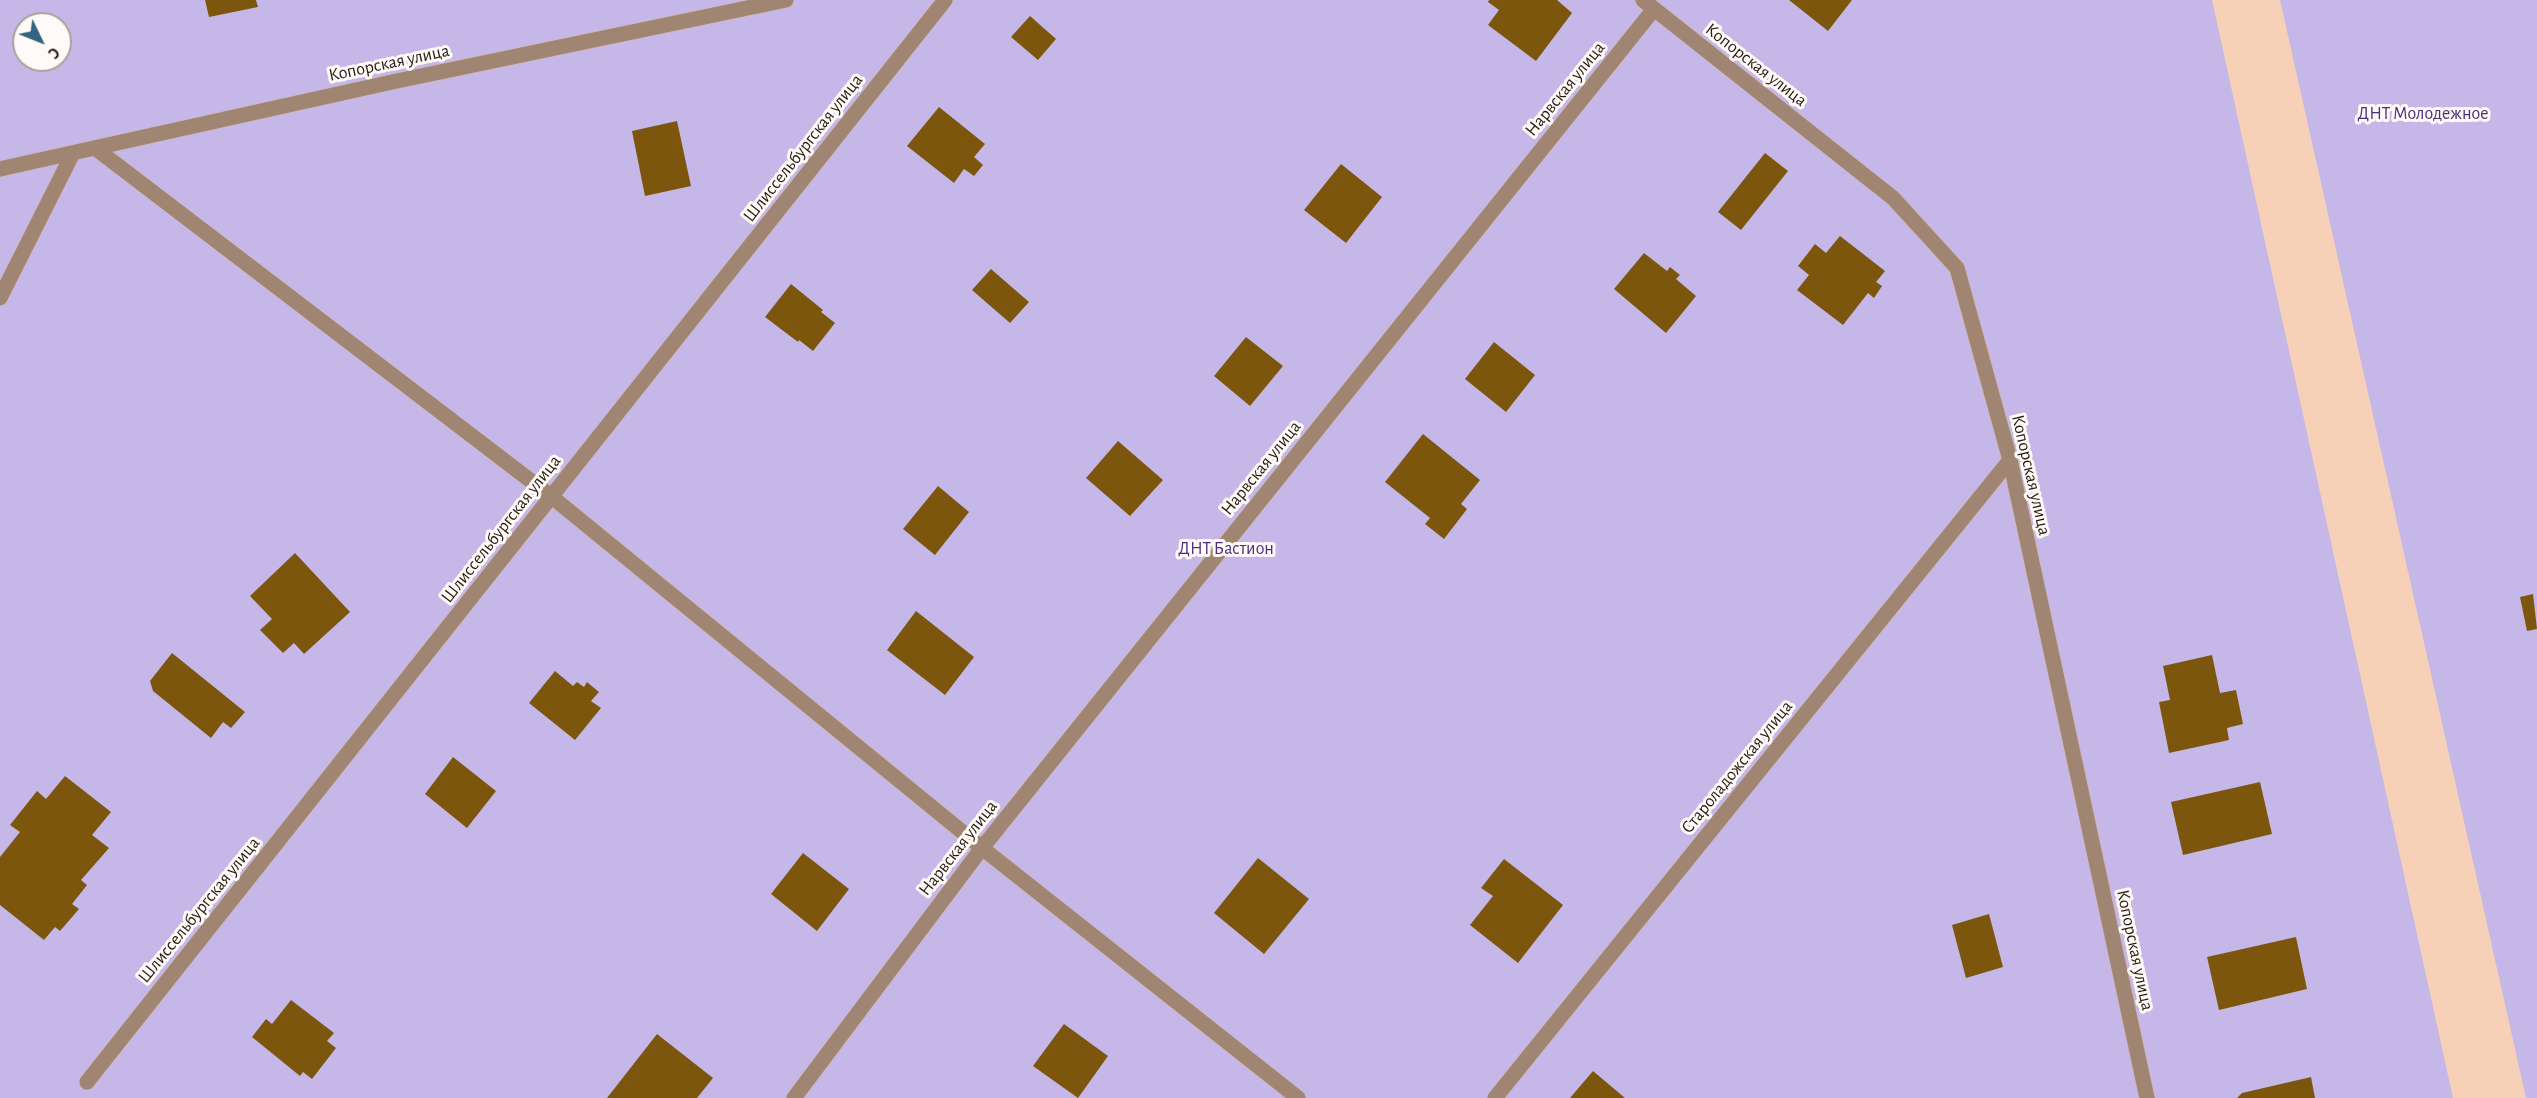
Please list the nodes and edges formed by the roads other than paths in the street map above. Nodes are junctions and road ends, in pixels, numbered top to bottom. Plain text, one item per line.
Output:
1 (786, 0) edge
2 (945, 0) edge
3 (1648, 4) edge
4 (95, 148) junction
5 (74, 153) junction
6 (0, 169) edge
7 (0, 298) edge
8 (2010, 460) junction
9 (552, 497) junction
10 (982, 848) junction
11 (87, 1082) dead end
12 (794, 1098) edge
13 (1298, 1098) edge
14 (1495, 1098) edge
15 (2147, 1098) edge

1 - 4 street, Копорская улица
2 - 9 street, Шлиссельбургская улица
3 - 8 street, Копорская улица
3 - 10 street, Нарвская улица
4 - 5 street, Копорская улица
4 - 9 street
5 - 6 street, Копорская улица
5 - 7 street
8 - 14 street, Староладожская улица
8 - 15 street, Копорская улица
9 - 10 street
9 - 11 street, Шлиссельбургская улица
10 - 12 street, Нарвская улица
10 - 13 street

